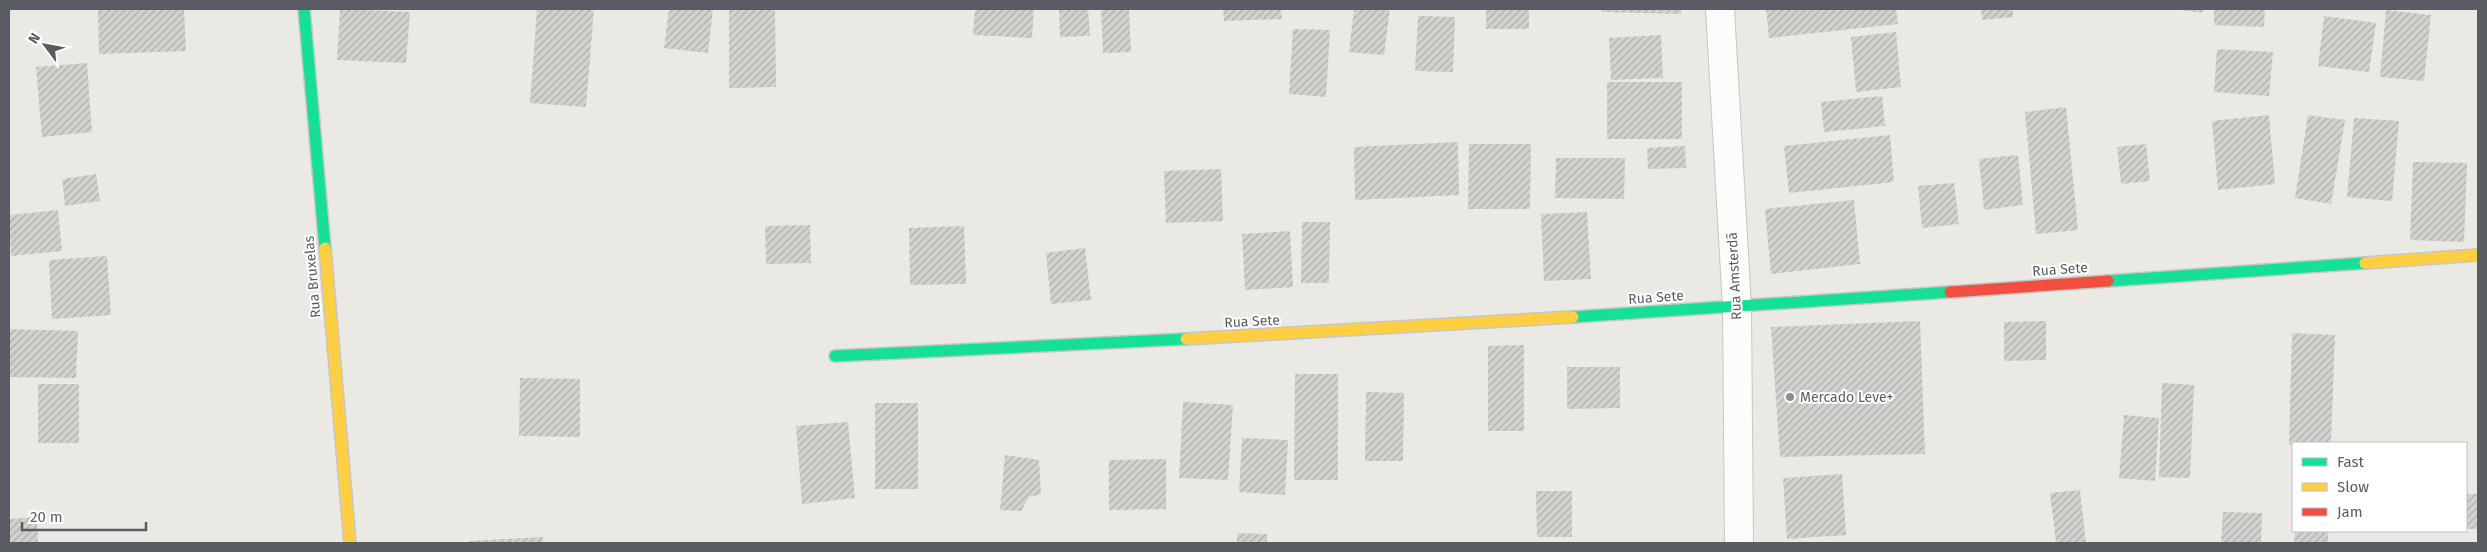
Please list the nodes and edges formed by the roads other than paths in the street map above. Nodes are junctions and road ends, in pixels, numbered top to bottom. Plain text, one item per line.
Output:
1 (304, 9) edge
2 (1720, 9) edge
3 (2478, 255) edge
4 (1737, 307) junction
5 (835, 356) dead end
6 (350, 543) edge
7 (1739, 543) edge

1 - 6 street, Rua Bruxelas
2 - 4 street, Rua Amsterdã
3 - 4 street, Rua Sete
4 - 5 street, Rua Sete
4 - 7 street, Rua Amsterdã

